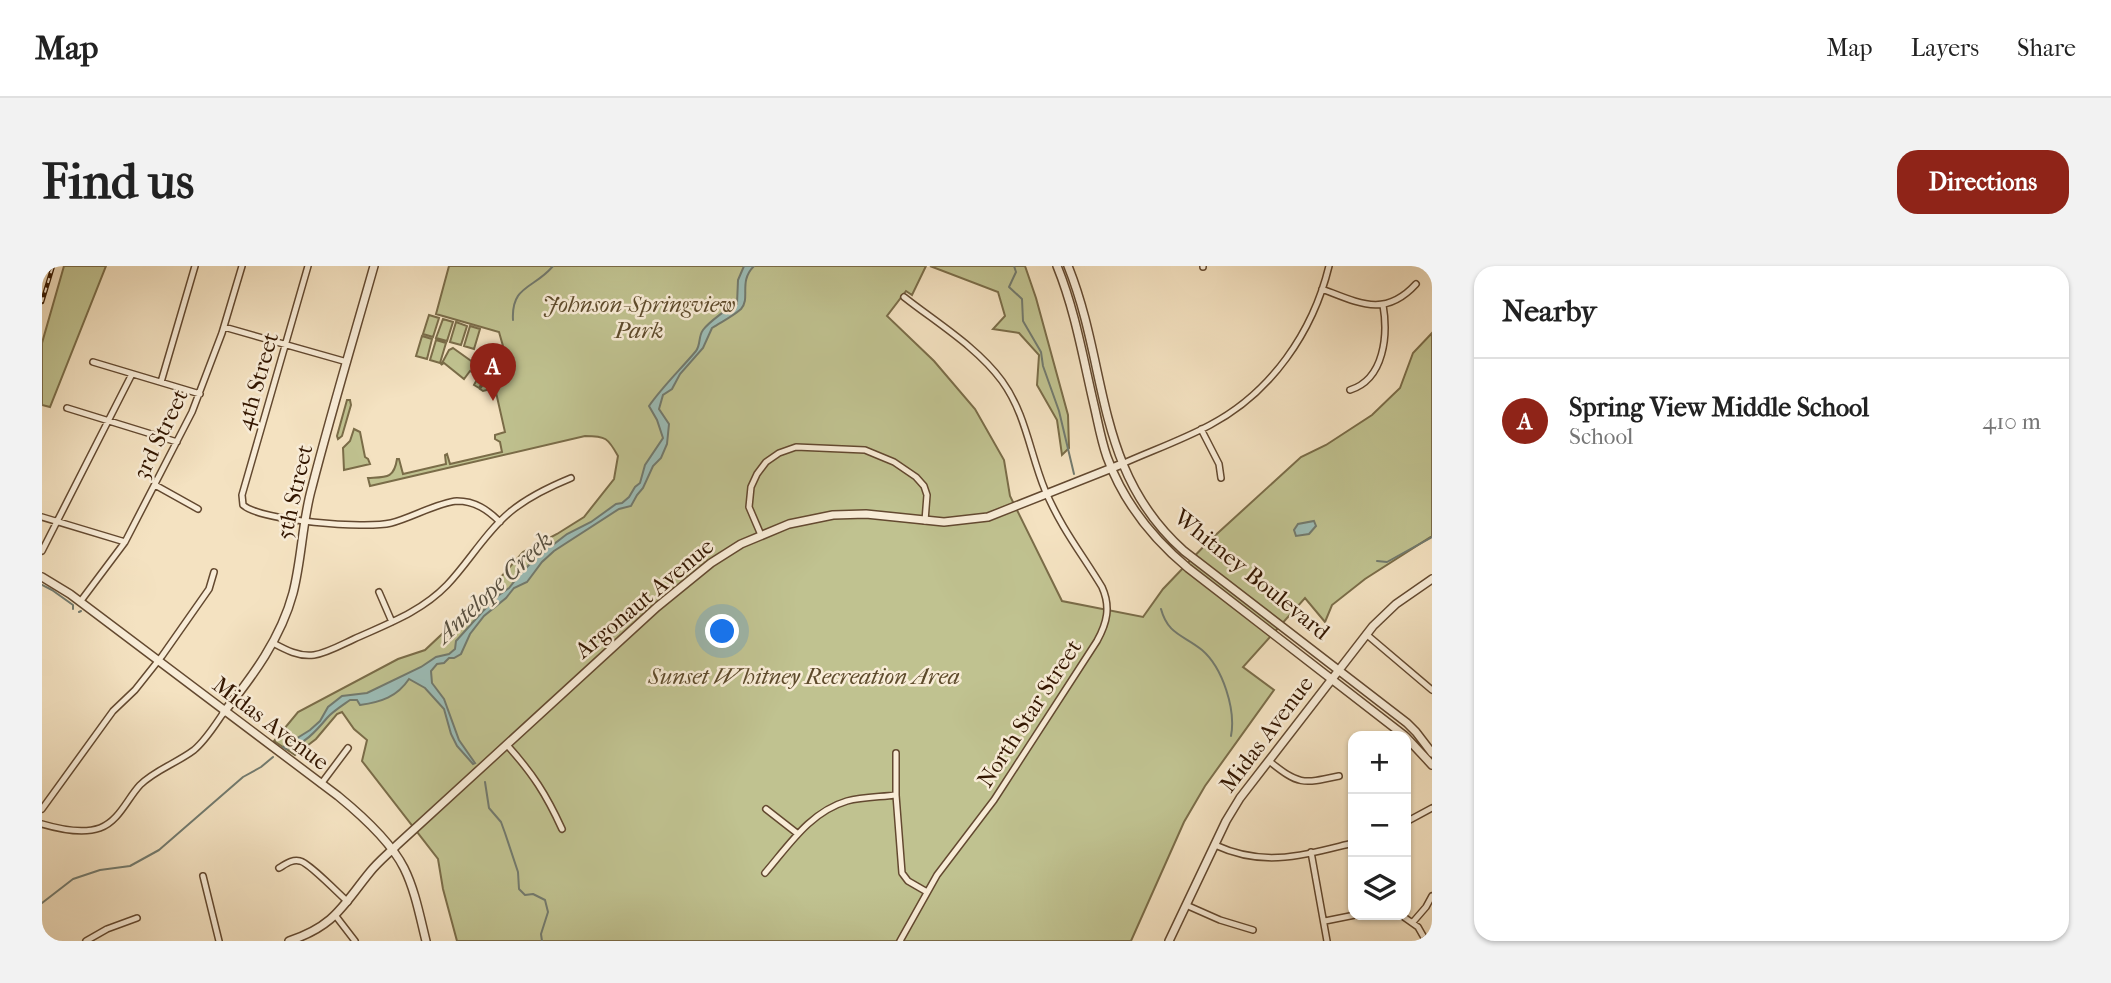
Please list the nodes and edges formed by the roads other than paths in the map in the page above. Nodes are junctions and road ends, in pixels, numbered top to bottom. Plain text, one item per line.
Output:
1 (195, 266) edge
2 (242, 266) edge
3 (308, 266) edge
4 (374, 266) edge
5 (1057, 266) edge
6 (1068, 266) edge
7 (1329, 266) edge
8 (1416, 284) dead end
9 (1322, 289) junction
10 (904, 297) dead end
11 (1383, 305) junction
12 (224, 327) junction
13 (286, 345) junction
14 (93, 362) dead end
15 (347, 362) junction
16 (132, 374) junction
17 (161, 382) junction
18 (1350, 390) dead end
19 (200, 394) junction
20 (67, 408) dead end
21 (108, 421) junction
22 (1201, 429) junction
23 (177, 442) junction
24 (1122, 464) junction
25 (1112, 468) junction
26 (571, 478) dead end
27 (1221, 478) dead end
28 (155, 485) junction
29 (1047, 494) junction
30 (198, 509) dead end
31 (42, 517) edge
32 (304, 520) junction
33 (925, 521) junction
34 (56, 522) junction
35 (500, 522) junction
36 (761, 535) junction
37 (125, 542) junction
38 (42, 551) edge
39 (214, 572) dead end
40 (42, 577) edge
41 (1432, 579) edge
42 (379, 592) dead end
43 (80, 602) junction
44 (392, 622) junction
45 (1366, 634) junction
46 (273, 643) junction
47 (158, 662) junction
48 (1339, 670) junction
49 (1332, 679) junction
50 (1432, 690) edge
51 (224, 712) junction
52 (1400, 731) edge
53 (1411, 742) edge
54 (507, 745) junction
55 (348, 748) dead end
56 (896, 753) dead end
57 (1432, 753) edge
58 (1269, 761) junction
59 (1432, 765) edge
60 (1339, 776) dead end
61 (321, 784) junction
62 (896, 795) junction
63 (1432, 808) edge
64 (42, 809) edge
65 (766, 809) dead end
66 (1411, 819) edge
67 (42, 824) edge
68 (562, 829) dead end
69 (798, 834) junction
70 (1348, 844) edge
71 (1215, 845) junction
72 (391, 850) junction
73 (1311, 852) junction
74 (279, 868) dead end
75 (765, 873) dead end
76 (203, 876) dead end
77 (928, 892) junction
78 (1432, 896) edge
79 (348, 902) junction
80 (1186, 905) junction
81 (335, 915) junction
82 (1348, 916) edge
83 (137, 918) dead end
84 (1410, 920) edge
85 (1325, 921) junction
86 (1413, 922) junction
87 (1253, 929) dead end
88 (86, 941) edge
89 (219, 941) edge
90 (289, 941) edge
91 (355, 941) edge
92 (426, 941) edge
93 (900, 941) edge
94 (1169, 941) edge
95 (1327, 941) edge
96 (1426, 941) edge

1 - 17 street
2 - 12 street, 3rd Street
3 - 13 street, 4th Street
4 - 15 street, 5th Street
5 - 25 street, Whitney Boulevard
6 - 24 street, Whitney Boulevard
7 - 9 street
8 - 11 street
9 - 11 street
9 - 22 street
10 - 29 street, North Star Street
11 - 18 street
12 - 13 street
12 - 19 street, 3rd Street
13 - 15 street
13 - 32 street, 4th Street
14 - 16 street
15 - 32 street, 5th Street
16 - 17 street
16 - 21 street
17 - 19 street
19 - 23 street, 3rd Street
20 - 21 street
21 - 23 street
21 - 34 street
22 - 24 street
22 - 27 street
23 - 28 street, 3rd Street
24 - 25 street, Argonaut Avenue
24 - 48 street, Whitney Boulevard
25 - 29 street, Argonaut Avenue
25 - 49 street, Whitney Boulevard
26 - 35 street
28 - 30 street
28 - 37 street, 3rd Street
29 - 33 street, Argonaut Avenue
29 - 77 street, North Star Street
31 - 34 street
32 - 35 street
32 - 46 street, 5th Street
33 - 36 street, Argonaut Avenue
33 - 36 street
34 - 37 street
34 - 38 street
35 - 44 street
36 - 54 street, Argonaut Avenue
37 - 43 street, 3rd Street
39 - 47 street
40 - 43 street, Midas Avenue
41 - 45 street, Midas Avenue
42 - 44 street
43 - 47 street, Midas Avenue
44 - 46 street
45 - 48 street, Midas Avenue
45 - 50 street
46 - 51 street, 5th Street
47 - 51 street, Midas Avenue
47 - 64 street
48 - 49 street, Midas Avenue
48 - 57 street, Whitney Boulevard
49 - 52 street, Whitney Boulevard
49 - 58 street, Midas Avenue
51 - 61 street, Midas Avenue
51 - 67 street
53 - 59 street, Whitney Boulevard
54 - 68 street
54 - 72 street, Argonaut Avenue
55 - 61 street
56 - 62 street
58 - 60 street
58 - 71 street, Midas Avenue
61 - 72 street, Midas Avenue
62 - 69 street
62 - 77 street
63 - 66 street
65 - 69 street
69 - 75 street
70 - 73 street
71 - 73 street
71 - 80 street, Midas Avenue
72 - 79 street, Argonaut Avenue
72 - 92 street, Midas Avenue
73 - 85 street
74 - 79 street
76 - 89 street
77 - 93 street, North Star Street
78 - 86 street
79 - 81 street, Argonaut Avenue
80 - 87 street
80 - 94 street, Midas Avenue
81 - 90 street, Argonaut Avenue
81 - 91 street
82 - 85 street
83 - 88 street
84 - 86 street
85 - 95 street
86 - 96 street

